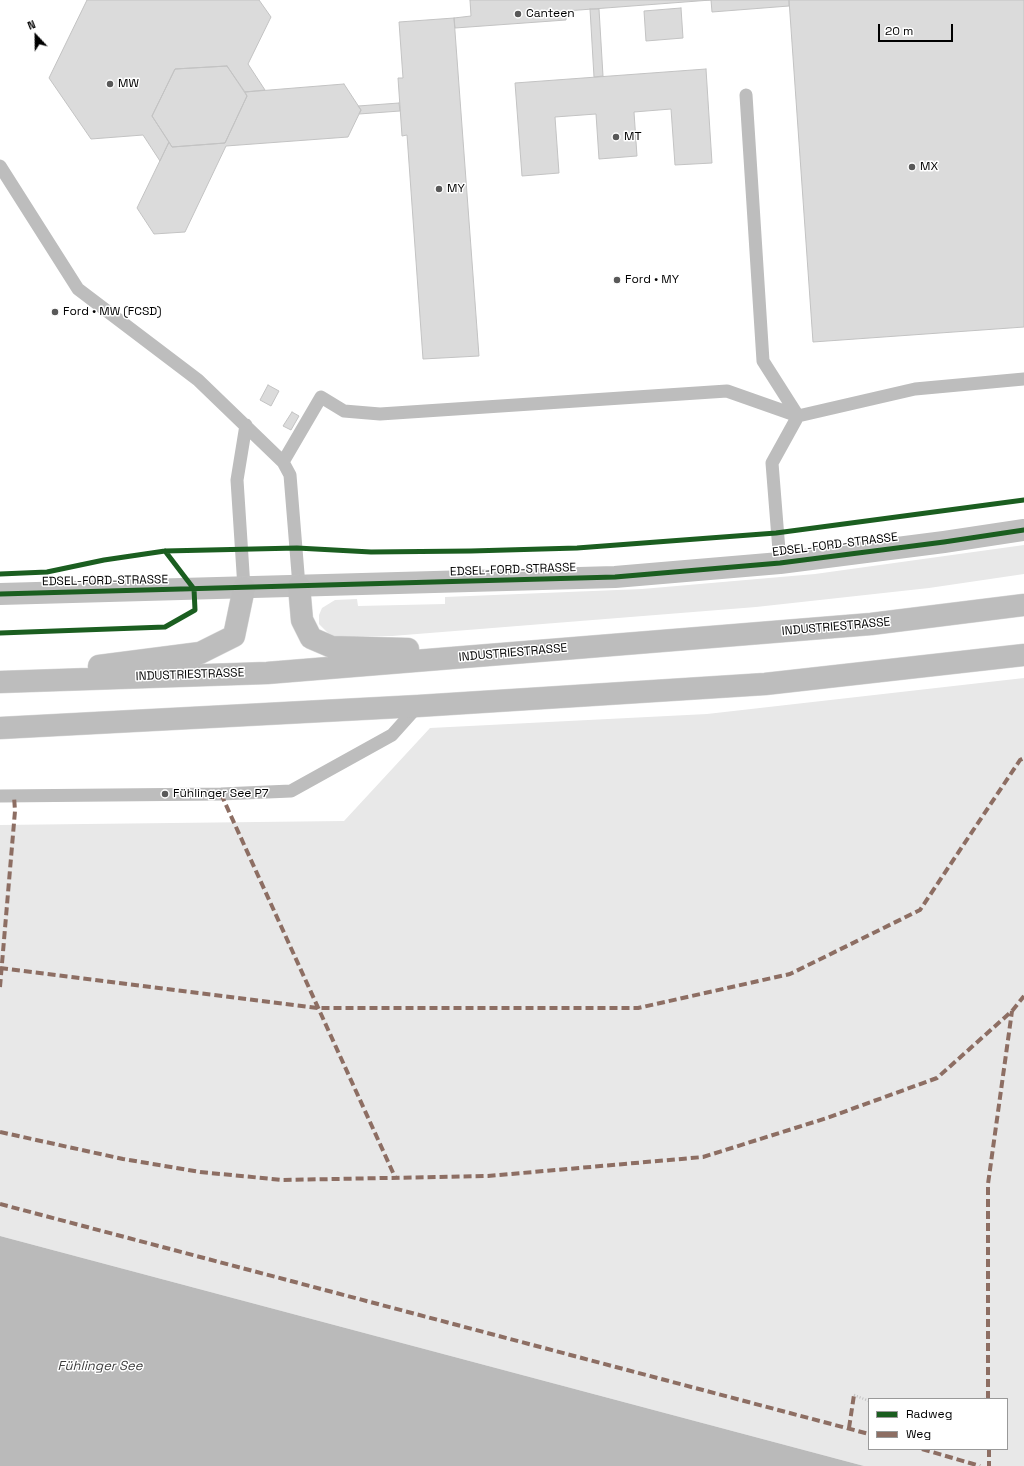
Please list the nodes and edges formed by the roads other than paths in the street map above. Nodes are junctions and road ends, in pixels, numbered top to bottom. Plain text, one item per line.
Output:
1 (746, 95) dead end
2 (0, 166) edge
3 (1024, 379) edge
4 (798, 416) junction
5 (246, 425) junction
6 (283, 462) junction
7 (1024, 530) edge
8 (780, 562) junction
9 (299, 586) junction
10 (244, 588) junction
11 (0, 594) edge
12 (1024, 605) edge
13 (528, 652) junction
14 (1024, 655) edge
15 (0, 678) edge
16 (0, 682) edge
17 (418, 706) junction
18 (0, 728) edge
19 (0, 796) edge

1 - 4 lane
2 - 5 lane
3 - 4 lane
4 - 6 lane
4 - 8 lane
5 - 6 lane
5 - 10 lane
6 - 9 lane
7 - 8 street, EDSEL-FORD-STRASSE
8 - 9 street, EDSEL-FORD-STRASSE
9 - 10 street, EDSEL-FORD-STRASSE
9 - 13 highway
10 - 11 street, EDSEL-FORD-STRASSE
10 - 15 highway
12 - 13 highway, INDUSTRIESTRASSE
13 - 16 highway, INDUSTRIESTRASSE
14 - 17 highway
17 - 18 highway
17 - 19 lane

